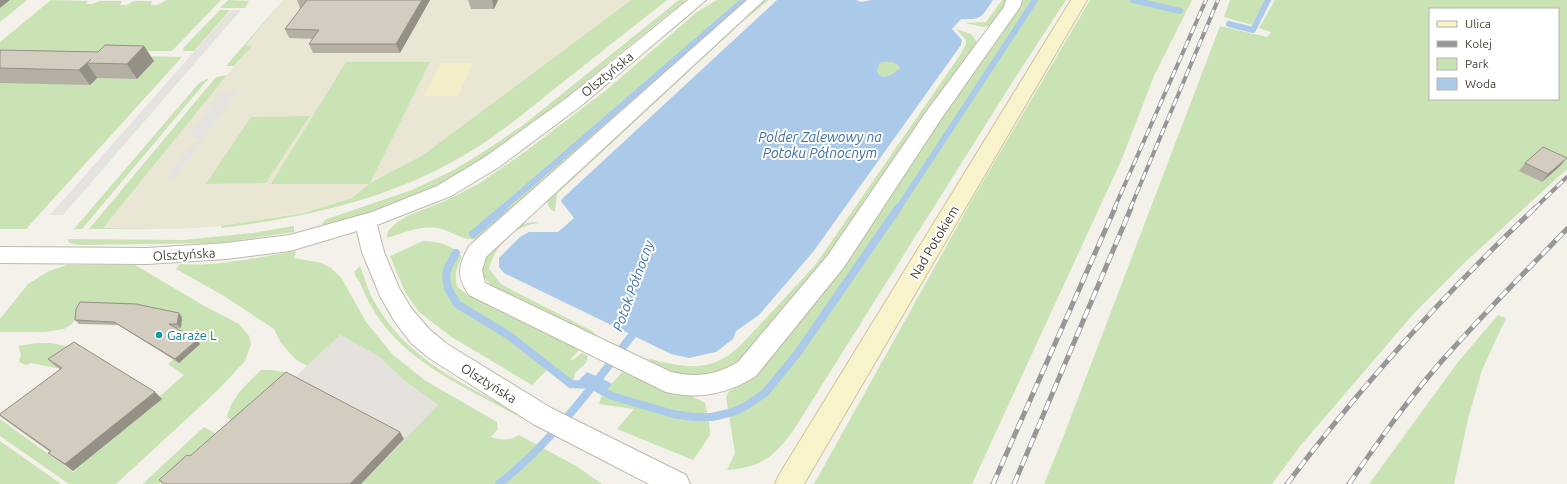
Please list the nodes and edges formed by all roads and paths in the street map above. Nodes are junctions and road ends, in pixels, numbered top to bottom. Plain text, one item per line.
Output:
1 (698, 0) edge
2 (756, 0) edge
3 (1014, 0) edge
4 (1078, 0) edge
5 (365, 222) junction
6 (0, 255) edge
7 (676, 484) edge
8 (789, 484) edge

1 - 5 street, Olsztyńska
2 - 3 street
4 - 8 main road, Nad Potokiem
5 - 6 street, Olsztyńska
5 - 7 street, Olsztyńska

